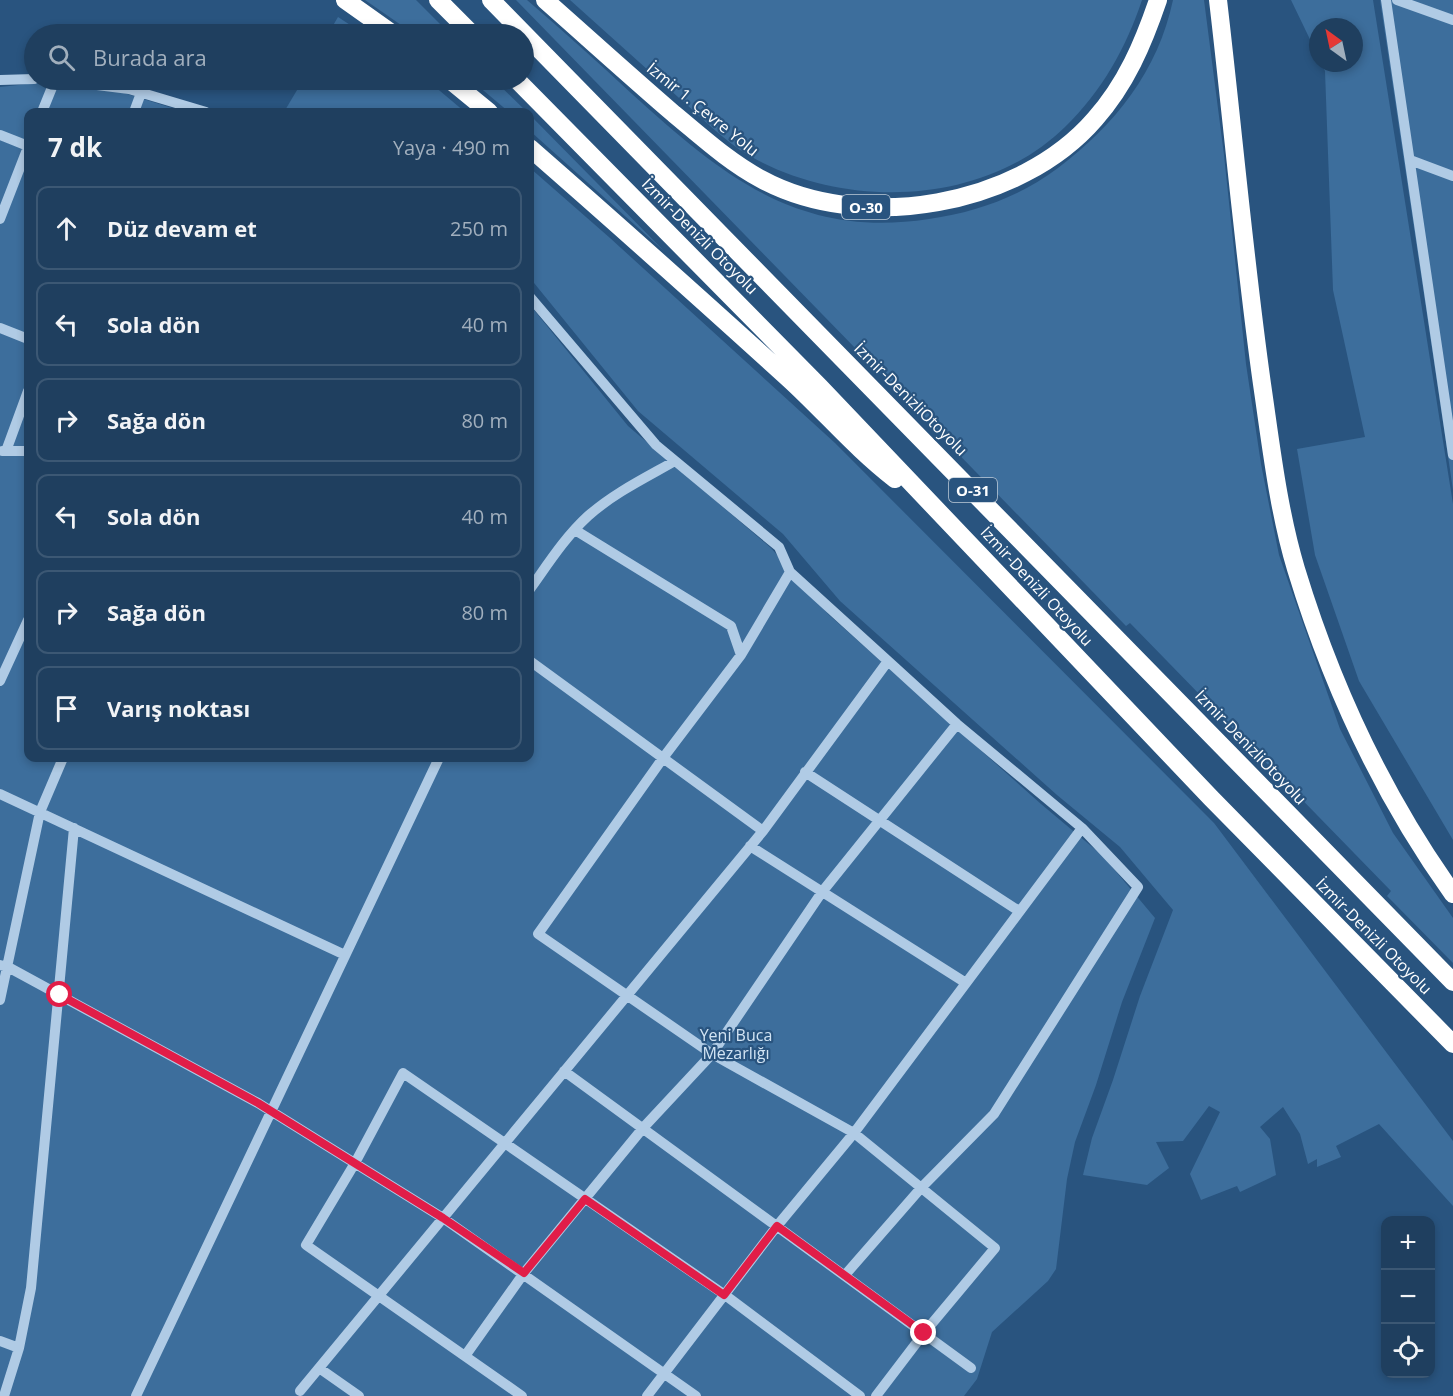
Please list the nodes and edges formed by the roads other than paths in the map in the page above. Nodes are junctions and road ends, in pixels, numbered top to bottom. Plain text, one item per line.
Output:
1 (345, 0) edge
2 (438, 0) edge
3 (491, 0) edge
4 (545, 0) edge
5 (1158, 0) edge
6 (1218, 0) edge
7 (1386, 0) edge
8 (1396, 0) edge
9 (1453, 6) edge
10 (1450, 19) edge
11 (379, 24) edge
12 (462, 24) edge
13 (515, 24) edge
14 (534, 44) edge
15 (24, 79) edge
16 (0, 80) edge
17 (52, 90) edge
18 (127, 90) edge
19 (462, 90) edge
20 (527, 90) edge
21 (141, 93) junction
22 (44, 108) edge
23 (135, 108) edge
24 (192, 108) edge
25 (484, 108) edge
26 (0, 135) edge
27 (24, 144) edge
28 (534, 152) edge
29 (24, 156) edge
30 (1410, 160) junction
31 (1453, 176) edge
32 (0, 219) edge
33 (534, 302) edge
34 (0, 328) edge
35 (24, 337) edge
36 (24, 401) edge
37 (3, 451) edge
38 (24, 451) edge
39 (1453, 455) edge
40 (675, 460) junction
41 (951, 524) junction
42 (574, 530) junction
43 (790, 572) junction
44 (534, 584) edge
45 (24, 629) edge
46 (741, 655) junction
47 (888, 661) junction
48 (534, 664) edge
49 (0, 681) edge
50 (957, 724) junction
51 (663, 758) junction
52 (61, 762) edge
53 (438, 762) edge
54 (805, 771) junction
55 (0, 794) edge
56 (40, 812) junction
57 (882, 821) junction
58 (74, 828) junction
59 (1082, 828) junction
60 (763, 831) junction
61 (750, 846) junction
62 (822, 892) junction
63 (1453, 894) edge
64 (1019, 911) junction
65 (345, 955) junction
66 (4, 966) edge
67 (1453, 982) edge
68 (966, 983) junction
69 (60, 995) junction
70 (627, 996) junction
71 (0, 1000) edge
72 (1453, 1044) edge
73 (712, 1054) junction
74 (564, 1071) junction
75 (271, 1111) junction
76 (644, 1128) junction
77 (854, 1133) junction
78 (505, 1144) junction
79 (355, 1163) junction
80 (921, 1188) junction
81 (585, 1199) junction
82 (443, 1218) junction
83 (777, 1226) junction
84 (524, 1273) junction
85 (845, 1275) junction
86 (724, 1295) junction
87 (379, 1296) junction
88 (924, 1333) junction
89 (0, 1341) edge
90 (19, 1348) junction
91 (465, 1356) junction
92 (319, 1368) junction
93 (971, 1368) dead end
94 (664, 1374) junction
95 (300, 1391) dead end
96 (4, 1396) edge
97 (136, 1396) edge
98 (359, 1396) edge
99 (522, 1396) edge
100 (647, 1396) edge
101 (696, 1396) edge
102 (860, 1396) edge
103 (876, 1396) edge

1 - 11 highway
2 - 12 highway
3 - 13 highway, İzmir-DenizliOtoyolu / O-31
4 - 5 highway, İzmir 1. Çevre Yolu / O-30
6 - 63 highway
7 - 30 lane
8 - 10 lane
9 - 10 lane
14 - 67 highway, İzmir-DenizliOtoyolu / O-31
15 - 16 lane
17 - 22 lane
18 - 21 lane
19 - 25 highway
20 - 41 highway, İzmir-Denizli Otoyolu / O-31
21 - 23 lane
21 - 24 lane
26 - 27 lane
28 - 41 highway
29 - 32 lane
30 - 31 lane
30 - 39 lane
33 - 40 lane
34 - 35 lane
36 - 37 lane
37 - 38 lane
40 - 42 lane
40 - 43 lane
41 - 72 highway, İzmir-Denizli Otoyolu / O-31
42 - 44 lane
42 - 46 lane
43 - 46 lane
43 - 47 lane
45 - 49 lane
46 - 51 lane
47 - 50 lane
47 - 54 lane
48 - 51 lane
50 - 57 lane
50 - 59 lane
51 - 60 lane
51 - 70 lane
52 - 56 lane
53 - 65 lane
54 - 57 lane
54 - 60 lane
55 - 56 lane
56 - 58 lane
56 - 66 lane
57 - 62 lane
57 - 64 lane
58 - 65 lane
58 - 69 lane
59 - 64 lane
59 - 80 lane
60 - 61 lane
61 - 62 lane
61 - 70 lane
62 - 68 lane
62 - 73 lane
64 - 68 lane
65 - 75 lane
66 - 69 lane
66 - 71 lane
68 - 77 lane
69 - 75 lane
69 - 90 lane
70 - 73 lane
70 - 74 lane
73 - 76 lane
73 - 77 lane
74 - 76 lane
74 - 78 lane
75 - 79 lane
75 - 97 lane
76 - 81 lane
76 - 83 lane
77 - 80 lane
77 - 83 lane
78 - 79 lane
78 - 81 lane
78 - 82 lane
79 - 82 lane
79 - 87 lane
80 - 85 lane
80 - 88 lane
81 - 84 lane
81 - 86 lane
82 - 84 lane
82 - 87 lane
83 - 85 lane
83 - 86 lane
84 - 91 lane
84 - 94 lane
85 - 88 lane
86 - 94 lane
86 - 102 lane
87 - 91 lane
87 - 92 lane
88 - 93 lane
88 - 103 lane
89 - 90 lane
90 - 96 lane
91 - 99 lane
92 - 95 lane
92 - 98 lane
94 - 100 lane
94 - 101 lane

